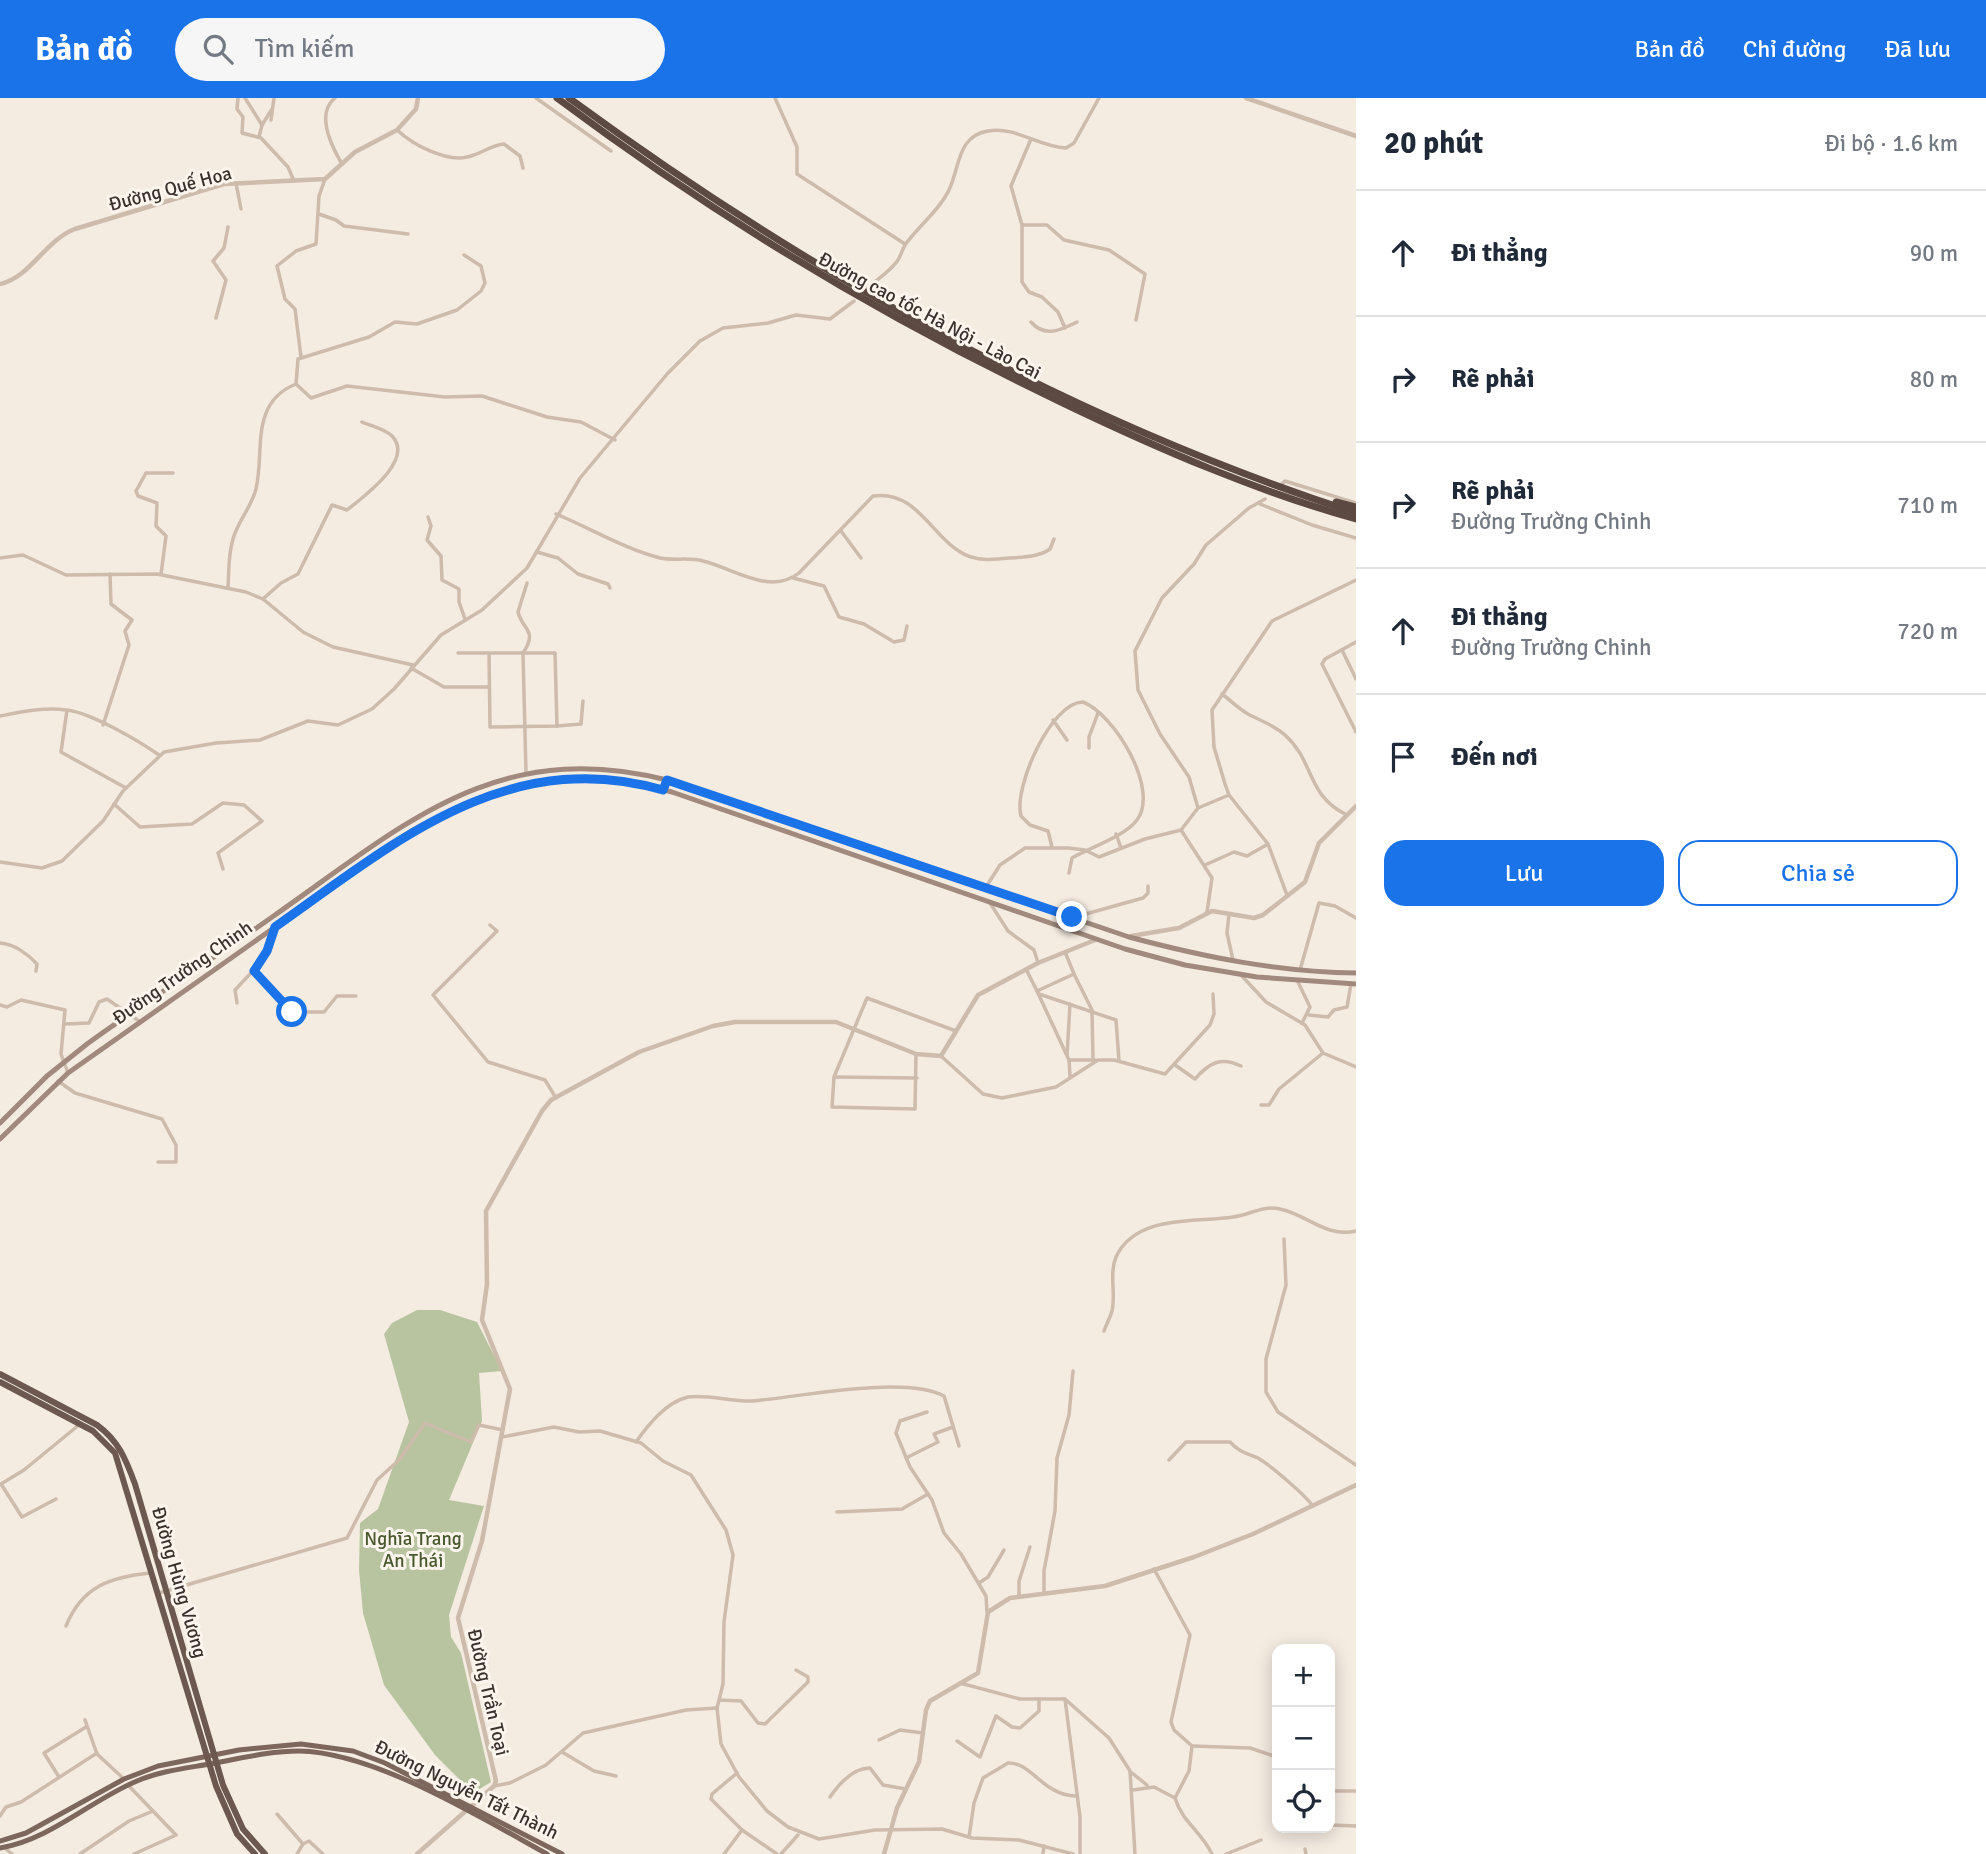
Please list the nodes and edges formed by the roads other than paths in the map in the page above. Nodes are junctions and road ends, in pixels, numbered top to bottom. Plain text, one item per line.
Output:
1 (238, 98) edge
2 (245, 98) edge
3 (274, 98) edge
4 (335, 98) edge
5 (418, 98) edge
6 (536, 98) edge
7 (557, 98) edge
8 (569, 98) edge
9 (775, 98) edge
10 (1098, 98) edge
11 (1245, 98) edge
12 (273, 107) junction
13 (271, 120) dead end
14 (262, 125) junction
15 (397, 130) junction
16 (1356, 136) edge
17 (259, 137) junction
18 (1031, 139) junction
19 (611, 151) dead end
20 (342, 164) junction
21 (523, 168) dead end
22 (325, 179) junction
23 (295, 181) junction
24 (236, 183) junction
25 (241, 209) dead end
26 (318, 214) junction
27 (1022, 225) junction
28 (228, 227) dead end
29 (408, 234) dead end
30 (905, 244) junction
31 (464, 255) dead end
32 (0, 285) edge
33 (866, 289) dead end
34 (854, 301) dead end
35 (216, 318) dead end
36 (1136, 320) dead end
37 (1031, 322) dead end
38 (1077, 322) dead end
39 (1065, 328) junction
40 (301, 357) junction
41 (296, 384) junction
42 (362, 422) dead end
43 (615, 440) junction
44 (173, 472) dead end
45 (1278, 487) dead end
46 (1305, 496) junction
47 (1265, 499) dead end
48 (1260, 504) junction
49 (1356, 505) edge
50 (1356, 513) edge
51 (556, 514) junction
52 (428, 517) dead end
53 (1356, 520) edge
54 (841, 531) junction
55 (1356, 538) edge
56 (1054, 539) dead end
57 (537, 552) junction
58 (0, 558) edge
59 (861, 558) dead end
60 (110, 574) junction
61 (161, 574) junction
62 (793, 578) junction
63 (1356, 580) edge
64 (527, 583) dead end
65 (228, 588) junction
66 (610, 588) dead end
67 (263, 599) junction
68 (465, 619) junction
69 (907, 626) dead end
70 (1356, 642) edge
71 (1342, 650) junction
72 (458, 653) dead end
73 (489, 653) junction
74 (523, 653) junction
75 (412, 666) junction
76 (1356, 679) edge
77 (489, 687) junction
78 (1222, 694) junction
79 (583, 701) dead end
80 (67, 710) junction
81 (1098, 713) junction
82 (0, 716) edge
83 (1053, 720) junction
84 (103, 725) junction
85 (557, 726) junction
86 (524, 727) junction
87 (1356, 732) edge
88 (1068, 740) dead end
89 (1089, 748) dead end
90 (159, 755) junction
91 (526, 773) junction
92 (666, 779) junction
93 (483, 785) junction
94 (126, 788) junction
95 (663, 790) junction
96 (1229, 795) junction
97 (487, 796) junction
98 (114, 804) junction
99 (1356, 806) edge
100 (1198, 808) junction
101 (1348, 815) junction
102 (1181, 830) junction
103 (1116, 834) junction
104 (1268, 844) junction
105 (1052, 847) junction
106 (1121, 848) junction
107 (1085, 850) junction
108 (0, 862) edge
109 (1205, 865) junction
110 (223, 869) dead end
111 (1069, 873) dead end
112 (1148, 886) dead end
113 (986, 887) junction
114 (1288, 897) junction
115 (990, 903) junction
116 (1037, 905) junction
117 (1207, 912) junction
118 (1229, 914) junction
119 (1072, 917) junction
120 (1032, 918) junction
121 (1356, 918) edge
122 (490, 925) dead end
123 (275, 927) junction
124 (1129, 937) junction
125 (1096, 940) junction
126 (0, 943) edge
127 (1064, 952) junction
128 (1234, 962) junction
129 (1038, 963) junction
130 (1026, 969) junction
131 (36, 971) dead end
132 (254, 971) junction
133 (1300, 971) junction
134 (1356, 973) edge
135 (1074, 974) junction
136 (1241, 974) junction
137 (1298, 982) junction
138 (1354, 984) edge
139 (1038, 993) junction
140 (1213, 994) dead end
141 (356, 996) dead end
142 (1052, 999) junction
143 (237, 1003) dead end
144 (1, 1004) edge
145 (1070, 1004) junction
146 (1045, 1007) junction
147 (1091, 1010) junction
148 (131, 1013) junction
149 (1309, 1015) junction
150 (139, 1021) junction
151 (1302, 1023) junction
152 (65, 1024) junction
153 (854, 1027) junction
154 (956, 1031) junction
155 (1323, 1053) junction
156 (916, 1054) junction
157 (941, 1056) junction
158 (1068, 1058) junction
159 (1096, 1060) junction
160 (1119, 1061) junction
161 (63, 1062) junction
162 (1175, 1065) junction
163 (1241, 1066) dead end
164 (1356, 1067) edge
165 (68, 1073) junction
166 (834, 1077) junction
167 (1070, 1077) junction
168 (917, 1078) junction
169 (58, 1081) junction
170 (556, 1098) junction
171 (1261, 1105) dead end
172 (0, 1124) edge
173 (0, 1139) edge
174 (158, 1162) dead end
175 (1356, 1231) edge
176 (1284, 1239) dead end
177 (1104, 1331) dead end
178 (1073, 1370) dead end
179 (0, 1374) edge
180 (0, 1382) edge
181 (927, 1412) dead end
182 (83, 1422) junction
183 (953, 1427) junction
184 (503, 1430) junction
185 (501, 1437) junction
186 (636, 1442) junction
187 (959, 1446) dead end
188 (906, 1458) junction
189 (1169, 1460) dead end
190 (1356, 1465) edge
191 (1356, 1485) edge
192 (928, 1494) junction
193 (56, 1499) dead end
194 (1312, 1505) junction
195 (837, 1511) dead end
196 (1030, 1547) dead end
197 (1004, 1550) dead end
198 (1154, 1569) junction
199 (152, 1572) junction
200 (979, 1584) junction
201 (166, 1591) junction
202 (159, 1593) junction
203 (1044, 1593) junction
204 (1019, 1595) junction
205 (987, 1614) junction
206 (66, 1626) dead end
207 (796, 1670) dead end
208 (959, 1683) junction
209 (1039, 1699) junction
210 (1065, 1699) junction
211 (720, 1700) junction
212 (717, 1708) junction
213 (85, 1720) dead end
214 (86, 1727) junction
215 (923, 1733) junction
216 (880, 1740) dead end
217 (957, 1741) dead end
218 (1192, 1746) junction
219 (562, 1752) junction
220 (97, 1753) junction
221 (211, 1755) junction
222 (1272, 1755) edge
223 (213, 1763) junction
224 (1130, 1771) junction
225 (737, 1773) junction
226 (616, 1776) dead end
227 (59, 1777) junction
228 (131, 1780) junction
229 (494, 1786) junction
230 (1148, 1786) junction
231 (906, 1789) junction
232 (432, 1790) junction
233 (1133, 1790) junction
234 (1335, 1791) edge
235 (1356, 1791) edge
236 (830, 1797) dead end
237 (1076, 1797) junction
238 (1175, 1798) junction
239 (87, 1804) junction
240 (468, 1809) junction
241 (153, 1811) junction
242 (277, 1815) dead end
243 (0, 1816) edge
244 (1335, 1825) edge
245 (1356, 1826) edge
246 (742, 1830) junction
247 (890, 1830) junction
248 (799, 1834) junction
249 (969, 1837) junction
250 (1261, 1840) dead end
251 (0, 1841) edge
252 (303, 1844) junction
253 (1044, 1846) junction
254 (2, 1848) edge
255 (12, 1854) edge
256 (80, 1854) edge
257 (134, 1854) edge
258 (255, 1854) edge
259 (265, 1854) edge
260 (297, 1854) edge
261 (323, 1854) edge
262 (417, 1854) edge
263 (547, 1854) edge
264 (562, 1854) edge
265 (724, 1854) edge
266 (779, 1854) edge
267 (884, 1854) edge
268 (1043, 1854) edge
269 (1073, 1854) edge
270 (1080, 1854) edge
271 (1135, 1854) edge
272 (1212, 1854) edge
273 (1226, 1854) edge

1 - 17 street
2 - 14 street
3 - 12 street
4 - 20 street
5 - 15 street
6 - 19 street
7 - 53 highway, Đường cao tốc Hà Nội - Lào Cai
8 - 46 highway, Đường cao tốc Hà Nội - Lào Cai
9 - 30 street
10 - 18 street
11 - 16 street
12 - 13 street
12 - 14 street
14 - 17 street
15 - 20 street
15 - 21 street
17 - 23 street
18 - 27 street
18 - 30 street
20 - 22 street
22 - 23 street, Đường Quế Hoa
22 - 26 street
23 - 24 street, Đường Quế Hoa
24 - 25 street
24 - 32 street, Đường Quế Hoa
26 - 29 street
26 - 40 street
27 - 36 street
27 - 39 street
28 - 35 street
30 - 33 street
31 - 40 street
34 - 43 street
37 - 39 street
38 - 39 street
40 - 41 street
41 - 43 street
41 - 65 street
42 - 67 street
43 - 51 street
44 - 61 street
45 - 49 street
46 - 49 highway
46 - 50 highway, Đường cao tốc Hà Nội - Lào Cai
47 - 48 street
48 - 55 street
48 - 100 street
51 - 57 street
51 - 62 street
52 - 68 street
54 - 56 street
54 - 59 street
54 - 62 street
57 - 66 street
57 - 68 street
58 - 60 street
60 - 61 street
60 - 84 street
61 - 65 street
62 - 69 street
63 - 78 street
64 - 74 street
65 - 67 street
67 - 75 street
68 - 75 street
70 - 71 street
71 - 76 street
71 - 87 street
72 - 73 street
73 - 74 street
73 - 77 street
74 - 85 street
74 - 86 street
75 - 77 street
75 - 90 street
77 - 86 street
78 - 96 street
78 - 101 street
79 - 85 street
80 - 82 street
80 - 84 street
80 - 94 street
81 - 83 street
81 - 89 street
81 - 103 street
83 - 88 street
83 - 105 street
84 - 90 street
85 - 86 street
86 - 91 street
90 - 94 street
91 - 92 main road, Đường Trường Chinh
91 - 93 main road, Đường Trường Chinh
92 - 95 main road
92 - 113 main road, Đường Trường Chinh
93 - 97 main road
93 - 148 main road, Đường Trường Chinh
94 - 98 street
95 - 97 main road, Đường Trường Chinh
95 - 115 main road, Đường Trường Chinh
96 - 100 street
96 - 104 street
97 - 123 main road, Đường Trường Chinh
98 - 108 street
98 - 110 street
99 - 101 street
100 - 102 street
101 - 114 street
102 - 106 street
102 - 109 street
103 - 106 street
103 - 107 street
104 - 109 street
104 - 114 street
105 - 107 street
105 - 113 street
106 - 107 street
107 - 111 street
109 - 117 street
112 - 119 street
113 - 116 main road, Đường Trường Chinh
114 - 118 street
115 - 120 main road, Đường Trường Chinh
115 - 129 street
116 - 119 main road, Đường Trường Chinh
116 - 120 main road
117 - 118 street
117 - 124 street
118 - 128 street
119 - 124 main road, Đường Trường Chinh
120 - 125 main road, Đường Trường Chinh
121 - 133 street
122 - 170 street
123 - 132 street
123 - 150 main road, Đường Trường Chinh
124 - 128 main road, Đường Trường Chinh
125 - 127 street
125 - 136 main road, Đường Trường Chinh
126 - 131 street
127 - 129 street
127 - 135 street
128 - 133 main road, Đường Trường Chinh
129 - 130 street
130 - 139 street
130 - 154 street
132 - 141 street
132 - 143 street
133 - 134 main road, Đường Trường Chinh
135 - 139 street
135 - 147 street
136 - 137 main road, Đường Trường Chinh
136 - 151 street
137 - 138 main road, Đường Trường Chinh
137 - 149 street
138 - 149 street
139 - 142 street
139 - 146 street
140 - 162 street
142 - 145 street
142 - 146 street
144 - 152 street
145 - 147 street
145 - 158 street
146 - 158 street
147 - 159 street
147 - 160 street
148 - 150 street
148 - 152 street
148 - 161 main road, Đường Trường Chinh
149 - 151 street
150 - 165 main road, Đường Trường Chinh
151 - 155 street
152 - 161 street
153 - 154 street
153 - 156 street, Đường Trần Toại
153 - 166 street
153 - 170 street, Đường Trần Toại
154 - 157 street
155 - 164 street
155 - 171 street
156 - 157 street, Đường Trần Toại
156 - 168 street
157 - 167 street
158 - 159 street
158 - 167 street
159 - 160 street
159 - 167 street
160 - 162 street
161 - 165 street
161 - 172 main road, Đường Trường Chinh
162 - 163 street
165 - 169 main road, Đường Trường Chinh
166 - 168 street
166 - 168 street
169 - 173 main road, Đường Trường Chinh
169 - 174 street
170 - 184 street, Đường Trần Toại
175 - 177 street
176 - 190 street
178 - 203 street
179 - 182 highway, Đường Hùng Vương
180 - 182 highway, Đường Hùng Vương
181 - 188 street
182 - 193 street
182 - 199 highway, Đường Hùng Vương
182 - 201 highway, Đường Hùng Vương
183 - 186 street
183 - 187 street
183 - 188 street
184 - 185 street, Đường Trần Toại
184 - 201 street
185 - 186 street
185 - 229 street, Đường Trần Toại
186 - 211 street
188 - 192 street
189 - 194 street
191 - 194 street
192 - 195 street
192 - 200 street
194 - 198 street
196 - 204 street
197 - 200 street
198 - 203 street
198 - 218 street
199 - 202 highway, Đường Hùng Vương
199 - 206 street
200 - 205 street
201 - 202 street
201 - 221 highway, Đường Hùng Vương
202 - 221 highway, Đường Hùng Vương
203 - 204 street
204 - 205 street
205 - 208 street
207 - 211 street
208 - 209 street
208 - 215 street
209 - 210 street
209 - 217 street
210 - 224 street
210 - 237 street
211 - 212 street
212 - 219 street
212 - 225 street
213 - 214 street
214 - 220 street
214 - 227 street
215 - 216 street
215 - 231 street
218 - 222 street
218 - 238 street
219 - 226 street
219 - 229 street
220 - 227 street
220 - 228 street
221 - 223 highway, Đường Hùng Vương
221 - 228 main road, Đường Nguyễn Tất Thành
221 - 232 main road, Đường Nguyễn Tất Thành
223 - 228 main road, Đường Nguyễn Tất Thành
223 - 232 main road, Đường Nguyễn Tất Thành
223 - 258 highway, Đường Hùng Vương
223 - 259 highway, Đường Hùng Vương
224 - 230 street
224 - 233 street
225 - 246 street
225 - 248 street
227 - 243 street
228 - 239 main road, Đường Nguyễn Tất Thành
228 - 241 street
229 - 240 street, Đường Trần Toại
230 - 233 street
230 - 238 street
231 - 236 street
231 - 247 street
232 - 240 main road, Đường Nguyễn Tất Thành
233 - 271 street
234 - 235 street
237 - 249 street
237 - 270 street
238 - 272 street
239 - 251 main road, Đường Nguyễn Tất Thành
239 - 254 main road, Đường Nguyễn Tất Thành
240 - 262 street, Đường Trần Toại
240 - 263 main road, Đường Nguyễn Tất Thành
240 - 264 main road, Đường Nguyễn Tất Thành
241 - 256 street
241 - 257 street
242 - 252 street
244 - 245 street
246 - 265 street
246 - 266 street
247 - 248 street
247 - 249 street
247 - 267 street
248 - 266 street
249 - 253 street
250 - 273 street
252 - 260 street
252 - 261 street
253 - 268 street
253 - 269 street
254 - 255 street

